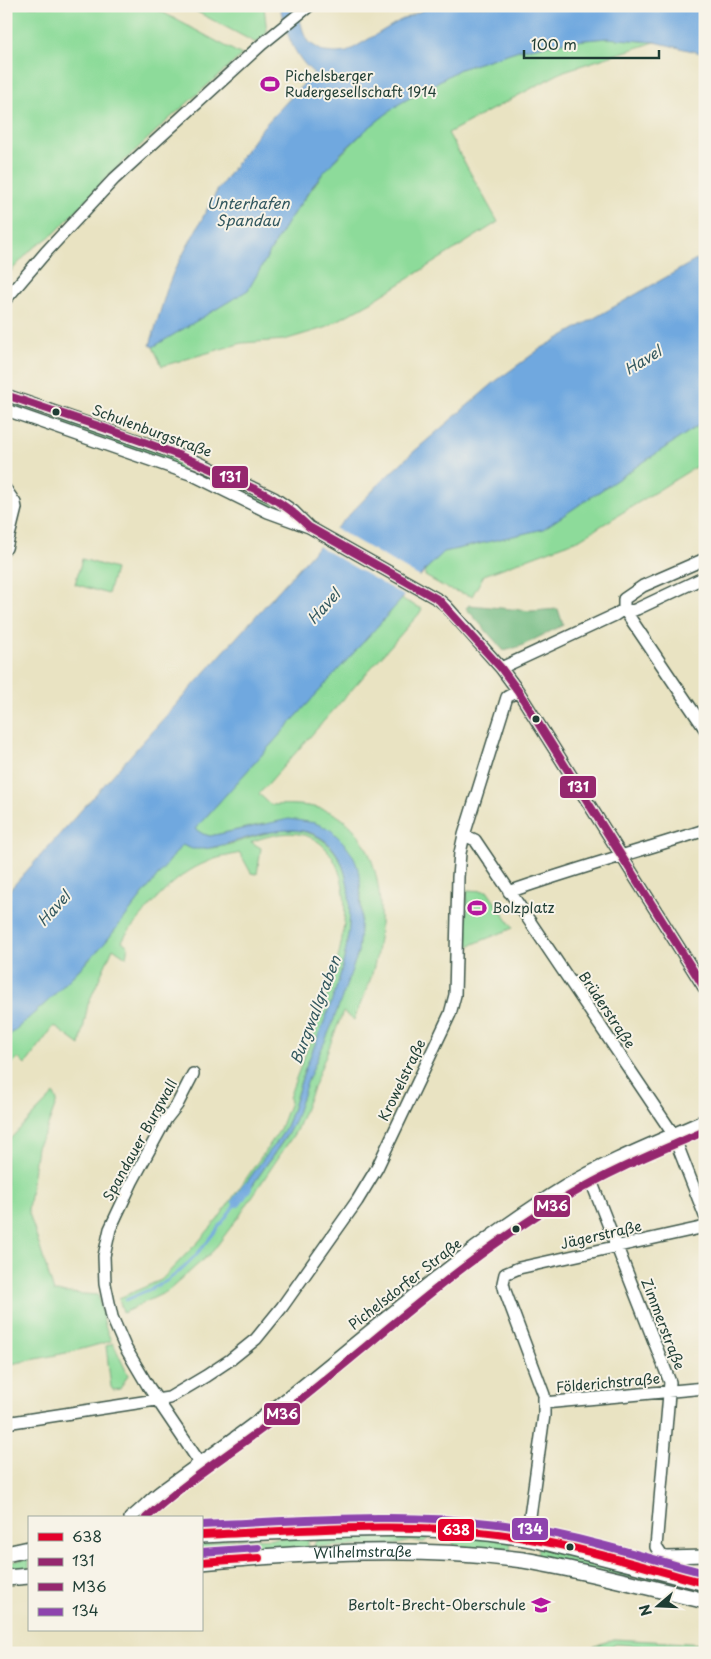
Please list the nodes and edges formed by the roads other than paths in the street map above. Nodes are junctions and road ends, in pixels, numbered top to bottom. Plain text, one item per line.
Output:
1 (305, 10) edge
2 (6, 299) edge
3 (6, 395) edge
4 (6, 410) edge
5 (6, 490) edge
6 (309, 527) junction
7 (6, 548) edge
8 (705, 559) edge
9 (705, 577) edge
10 (624, 609) junction
11 (501, 668) junction
12 (518, 690) junction
13 (705, 728) edge
14 (705, 830) edge
15 (464, 834) junction
16 (622, 856) junction
17 (509, 892) junction
18 (705, 989) edge
19 (193, 1074) dead end
20 (705, 1120) edge
21 (673, 1134) junction
22 (588, 1173) junction
23 (705, 1216) edge
24 (705, 1227) edge
25 (617, 1246) junction
26 (705, 1388) edge
27 (670, 1393) junction
28 (158, 1400) junction
29 (544, 1403) junction
30 (6, 1423) edge
31 (200, 1463) junction
32 (145, 1512) edge
33 (436, 1530) junction
34 (202, 1535) edge
35 (527, 1538) junction
36 (28, 1549) edge
37 (434, 1553) junction
38 (6, 1554) edge
39 (705, 1556) edge
40 (525, 1560) junction
41 (202, 1562) edge
42 (28, 1576) edge
43 (6, 1578) edge
44 (705, 1583) edge
45 (705, 1602) edge

1 - 2 street
3 - 6 street, Schulenburgstraße
4 - 6 street, Schulenburgstraße
5 - 7 street
6 - 11 street
8 - 10 street
9 - 10 street
10 - 11 street
10 - 13 street
11 - 12 street
12 - 15 street, Krowelstraße
12 - 16 street
14 - 16 street
15 - 17 street, Brüderstraße
15 - 28 street, Krowelstraße
16 - 17 street
16 - 18 street
17 - 21 street, Brüderstraße
19 - 28 street, Spandauer Burgwall
20 - 21 street, Pichelsdorfer Straße
21 - 22 street, Pichelsdorfer Straße
21 - 23 street, Brüderstraße
22 - 25 street, Zimmerstraße
22 - 31 street, Pichelsdorfer Straße
24 - 25 street, Jägerstraße
25 - 27 street, Zimmerstraße
25 - 29 street, Jägerstraße
26 - 27 street, Földerichstraße
27 - 29 street, Földerichstraße
27 - 39 street, Zimmerstraße
28 - 30 street, Krowelstraße
28 - 31 street, Spandauer Burgwall
29 - 35 street
31 - 32 street, Pichelsdorfer Straße
33 - 34 main road, Wilhelmstraße
33 - 35 main road, Wilhelmstraße
33 - 37 main road
35 - 40 main road
35 - 44 main road, Wilhelmstraße
36 - 38 main road
37 - 40 main road, Wilhelmstraße
37 - 41 main road, Wilhelmstraße
40 - 45 main road, Wilhelmstraße
42 - 43 main road

